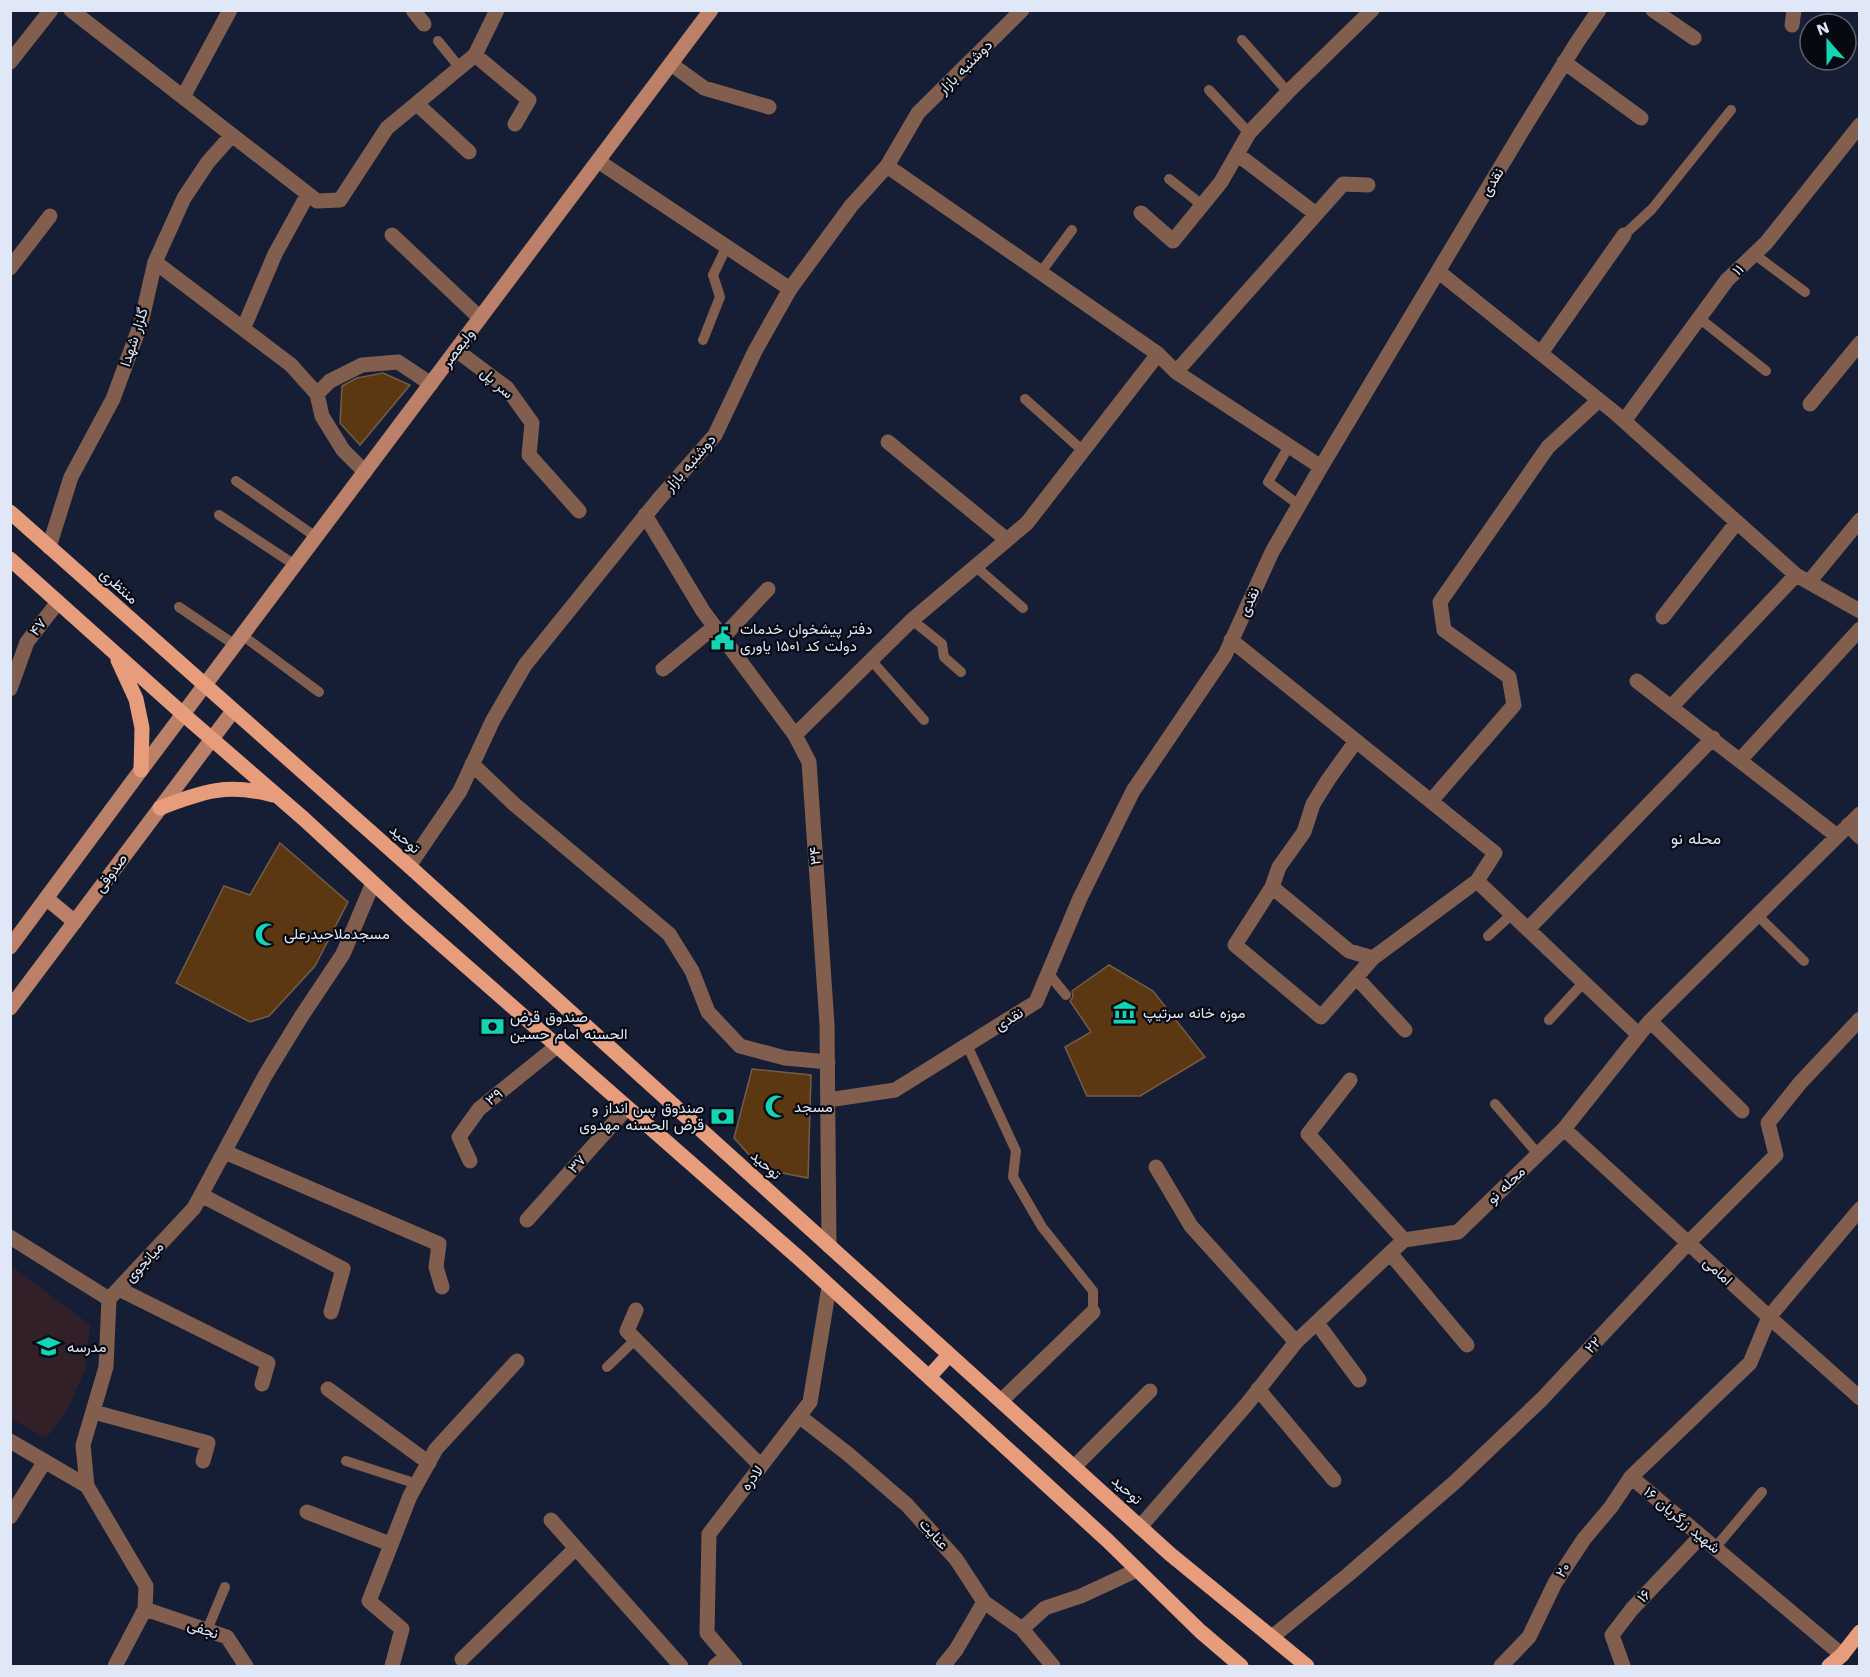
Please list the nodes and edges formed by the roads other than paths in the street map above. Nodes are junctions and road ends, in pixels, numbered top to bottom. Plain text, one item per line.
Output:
1 (51, 10) edge
2 (71, 10) edge
3 (230, 10) edge
4 (413, 10) edge
5 (497, 10) edge
6 (1022, 10) edge
7 (1372, 10) edge
8 (1599, 10) edge
9 (1653, 10) edge
10 (711, 11) edge
11 (424, 24) dead end
12 (1694, 38) dead end
13 (1242, 40) dead end
14 (438, 42) dead end
15 (475, 55) junction
16 (1564, 62) junction
17 (10, 63) edge
18 (671, 64) junction
19 (459, 68) junction
20 (1209, 90) dead end
21 (1288, 92) junction
22 (183, 97) junction
23 (417, 104) junction
24 (769, 107) dead end
25 (1731, 110) dead end
26 (1641, 118) dead end
27 (515, 124) dead end
28 (1860, 125) edge
29 (1249, 134) junction
30 (232, 135) junction
31 (469, 152) dead end
32 (1237, 154) junction
33 (598, 161) junction
34 (887, 166) junction
35 (1170, 179) dead end
36 (1368, 185) dead end
37 (308, 194) junction
38 (1202, 205) junction
39 (1141, 213) dead end
40 (1316, 214) junction
41 (50, 216) dead end
42 (1072, 230) dead end
43 (1624, 235) joint
44 (392, 236) dead end
45 (727, 246) junction
46 (1754, 254) junction
47 (155, 262) junction
48 (10, 268) edge
49 (1041, 272) junction
50 (1439, 272) junction
51 (790, 289) junction
52 (1805, 292) dead end
53 (480, 318) junction
54 (1700, 318) junction
55 (244, 327) junction
56 (703, 340) dead end
57 (1860, 343) edge
58 (456, 350) junction
59 (1541, 353) junction
60 (1158, 354) junction
61 (1766, 371) dead end
62 (1176, 372) junction
63 (431, 384) junction
64 (317, 394) junction
65 (1025, 399) dead end
66 (1599, 400) junction
67 (1810, 404) dead end
68 (1624, 421) junction
69 (888, 442) dead end
70 (1289, 446) junction
71 (1083, 451) junction
72 (1321, 467) junction
73 (365, 472) junction
74 (236, 481) dead end
75 (1299, 505) junction
76 (579, 511) dead end
77 (10, 513) edge
78 (219, 515) dead end
79 (645, 515) junction
80 (1860, 520) edge
81 (1737, 522) junction
82 (316, 537) junction
83 (1007, 540) junction
84 (49, 547) junction
85 (10, 559) edge
86 (295, 565) junction
87 (975, 566) junction
88 (1803, 579) junction
89 (768, 589) dead end
90 (58, 602) junction
91 (179, 607) dead end
92 (1023, 608) dead end
93 (1860, 611) edge
94 (1663, 617) dead end
95 (912, 620) junction
96 (1860, 629) edge
97 (718, 632) junction
98 (239, 640) junction
99 (1231, 640) junction
100 (114, 652) junction
101 (871, 660) junction
102 (663, 669) dead end
103 (961, 672) dead end
104 (1637, 681) dead end
105 (204, 686) junction
106 (10, 689) edge
107 (319, 692) dead end
108 (1672, 706) junction
109 (233, 711) junction
110 (183, 714) junction
111 (924, 720) dead end
112 (795, 735) junction
113 (1713, 738) junction
114 (212, 739) junction
115 (1356, 741) junction
116 (1740, 760) junction
117 (472, 764) junction
118 (141, 770) junction
119 (276, 795) junction
120 (1431, 801) junction
121 (160, 808) junction
122 (1854, 819) edge
123 (1837, 836) junction
124 (1860, 837) edge
125 (409, 866) junction
126 (1477, 881) junction
127 (374, 883) junction
128 (1272, 887) junction
129 (46, 898) junction
130 (1512, 914) junction
131 (1757, 915) junction
132 (75, 922) junction
133 (1528, 929) junction
134 (1488, 936) dead end
135 (10, 947) edge
136 (1373, 958) junction
137 (1804, 961) dead end
138 (1048, 973) junction
139 (1356, 977) junction
140 (1584, 982) junction
141 (1066, 995) dead end
142 (10, 1008) edge
143 (1860, 1019) edge
144 (1549, 1020) dead end
145 (1650, 1021) junction
146 (1406, 1030) dead end
147 (1639, 1035) junction
148 (967, 1045) junction
149 (557, 1046) junction
150 (828, 1062) junction
151 (1350, 1080) dead end
152 (828, 1100) junction
153 (1495, 1104) dead end
154 (627, 1107) junction
155 (1742, 1112) dead end
156 (1563, 1129) junction
157 (225, 1152) junction
158 (1538, 1154) junction
159 (470, 1161) dead end
160 (1156, 1167) dead end
161 (201, 1195) junction
162 (1860, 1209) edge
163 (527, 1221) dead end
164 (10, 1236) edge
165 (1404, 1240) junction
166 (1688, 1243) junction
167 (829, 1246) junction
168 (1390, 1253) junction
169 (442, 1287) dead end
170 (829, 1287) junction
171 (114, 1294) junction
172 (636, 1310) dead end
173 (331, 1312) dead end
174 (1093, 1312) joint
175 (1769, 1317) junction
176 (1317, 1323) junction
177 (635, 1340) junction
178 (1296, 1342) junction
179 (1467, 1345) dead end
180 (950, 1355) junction
181 (517, 1361) dead end
182 (607, 1366) dead end
183 (929, 1377) junction
184 (1359, 1380) dead end
185 (262, 1384) dead end
186 (328, 1389) dead end
187 (1258, 1389) junction
188 (1150, 1391) dead end
189 (1860, 1398) edge
190 (1001, 1401) junction
191 (94, 1412) junction
192 (799, 1416) junction
193 (10, 1440) edge
194 (45, 1461) junction
195 (203, 1461) dead end
196 (346, 1461) dead end
197 (429, 1463) junction
198 (761, 1466) junction
199 (1074, 1467) junction
200 (1631, 1477) junction
201 (1335, 1480) dead end
202 (417, 1484) junction
203 (87, 1486) junction
204 (1762, 1492) dead end
205 (307, 1512) dead end
206 (10, 1517) edge
207 (551, 1521) dead end
208 (1140, 1527) junction
209 (1701, 1536) junction
210 (390, 1544) junction
211 (576, 1548) junction
212 (1715, 1548) junction
213 (1137, 1570) junction
214 (225, 1587) dead end
215 (984, 1602) junction
216 (145, 1609) junction
217 (1022, 1629) junction
218 (207, 1630) junction
219 (1860, 1632) edge
220 (1272, 1637) junction
221 (1842, 1656) junction
222 (462, 1659) dead end
223 (725, 1663) edge
224 (115, 1666) edge
225 (246, 1666) edge
226 (392, 1666) edge
227 (681, 1666) edge
228 (943, 1666) edge
229 (1053, 1666) edge
230 (1241, 1666) edge
231 (1307, 1666) edge
232 (1501, 1666) edge
233 (1623, 1666) edge
234 (1829, 1666) edge

1 - 17 street
2 - 22 street
3 - 22 street
4 - 11 street
5 - 15 street
6 - 34 street, دوشنبه بازار
7 - 21 street
8 - 16 street, نقدی
9 - 12 street
10 - 18 main road, ولیعصر
13 - 21 lane
14 - 19 lane
15 - 19 street
15 - 27 street
16 - 26 street
16 - 50 street, نقدی
18 - 24 street
18 - 33 main road, ولیعصر
19 - 23 street
20 - 29 lane
21 - 29 street
22 - 30 street
23 - 31 street
23 - 37 street
25 - 43 lane
28 - 46 street, ۱۱
29 - 32 street
30 - 37 street
30 - 47 street, گلزار شهدا
32 - 38 street
32 - 40 street
33 - 45 street
33 - 53 main road, ولیعصر
34 - 49 street
34 - 51 street, دوشنبه بازار
35 - 38 lane
36 - 40 street
37 - 55 street
38 - 39 street
40 - 62 street
41 - 48 street
42 - 49 lane
43 - 59 street
44 - 53 street
45 - 51 street
45 - 56 lane
46 - 52 lane
46 - 54 street, ۱۱
47 - 55 street
47 - 84 street, گلزار شهدا
49 - 60 street
50 - 59 street
50 - 72 street, نقدی
51 - 79 street, دوشنبه بازار
53 - 58 main road, ولیعصر
54 - 61 lane
54 - 68 street, ۱۱
55 - 64 street
57 - 67 street
58 - 63 main road, ولیعصر
58 - 76 street, سر پل
59 - 66 street
60 - 62 street
60 - 71 street
62 - 70 street
63 - 64 street
63 - 73 main road, ولیعصر
64 - 73 street
65 - 71 lane
66 - 68 street
66 - 120 street
68 - 81 street
69 - 83 street
70 - 72 street
70 - 75 lane
71 - 83 street
72 - 75 street, نقدی
73 - 82 main road, ولیعصر
74 - 82 lane
75 - 99 street, نقدی
77 - 84 main road, منتظری
78 - 86 lane
79 - 97 street, ۳۴
79 - 117 street, دوشنبه بازار
80 - 88 street
81 - 88 street
81 - 94 street
82 - 86 main road, ولیعصر
83 - 87 street
84 - 105 main road, منتظری
85 - 90 main road
86 - 98 main road, ولیعصر
87 - 92 lane
87 - 95 street
88 - 93 street
88 - 108 street
89 - 97 street
90 - 100 main road
90 - 106 street, ۴۷
91 - 98 lane
95 - 101 street
95 - 103 lane
96 - 116 street
97 - 102 street
97 - 112 street, ۳۴
98 - 105 main road, ولیعصر
98 - 107 lane
99 - 115 street
99 - 138 street, نقدی
100 - 110 main road
100 - 118 main road
101 - 111 lane
101 - 112 street
104 - 108 street
105 - 109 main road, توحید
105 - 110 main road, ولیعصر
108 - 113 street
109 - 114 main road, صدوقی
109 - 125 main road, توحید
110 - 114 main road
110 - 118 main road
112 - 150 street, ۳۴
113 - 116 street
113 - 133 street
114 - 119 main road
114 - 121 main road, صدوقی
115 - 120 street
115 - 128 street
116 - 123 street
117 - 125 street, دوشنبه بازار
117 - 150 street
118 - 129 main road
119 - 121 main road
119 - 127 main road
120 - 126 street
121 - 132 main road, صدوقی
122 - 123 street, محله نو
122 - 124 street
123 - 131 street, محله نو
125 - 167 main road, توحید
126 - 130 street
126 - 136 street
127 - 149 main road
127 - 157 street, میانجوی
128 - 136 street
128 - 139 street
129 - 132 main road
129 - 135 main road
130 - 133 street
130 - 134 lane
131 - 137 lane
131 - 145 street, محله نو
132 - 142 main road, صدوقی
133 - 140 street
136 - 139 street
138 - 141 lane
138 - 148 street, نقدی
139 - 146 street
140 - 144 lane
140 - 147 street
143 - 166 street, ۲۲
145 - 147 street, محله نو
145 - 155 street
147 - 156 street, محله نو
148 - 152 street, نقدی
148 - 174 lane
149 - 154 main road
149 - 159 street, ۳۹
150 - 152 street, ۳۴
151 - 165 street
152 - 167 street, ۳۴
153 - 158 lane
154 - 163 street, ۳۷
154 - 170 main road
156 - 158 street, محله نو
156 - 166 street, امامی
157 - 161 street, میانجوی
157 - 169 street
158 - 165 street, محله نو
160 - 178 street
161 - 171 street, میانجوی
161 - 173 street
162 - 175 street
164 - 171 street
165 - 168 street
166 - 175 street, امامی
166 - 220 street, ۲۲
167 - 180 main road, توحید
168 - 176 street
168 - 179 street
170 - 183 main road
170 - 192 street, لادره
171 - 185 street
171 - 191 street
172 - 177 street
174 - 190 street
175 - 189 street, امامی
175 - 200 street, ۱۶ شهید زرگریان
176 - 178 street
176 - 184 street
177 - 182 lane
177 - 198 street
178 - 187 street
180 - 183 main road
180 - 190 main road, توحید
181 - 197 street
183 - 213 main road
186 - 197 street
187 - 201 street
187 - 208 street
188 - 199 street
190 - 199 main road, توحید
191 - 195 street
191 - 203 street
192 - 198 street, لادره
192 - 215 street, عنایت
193 - 194 street
194 - 203 street
194 - 206 street
196 - 202 lane
197 - 202 street
198 - 223 street, لادره
199 - 208 main road, توحید
200 - 209 street, ۱۶ شهید زرگریان
200 - 232 street, ۲۰
202 - 210 street
203 - 216 street
204 - 212 lane
205 - 210 street
207 - 211 street
208 - 220 main road, توحید
209 - 212 street, ۱۶ شهید زرگریان
209 - 233 street, ۱۶
210 - 226 street
211 - 222 street
211 - 227 street
212 - 221 street, ۱۶ شهید زرگریان
213 - 217 street
213 - 230 main road
214 - 218 lane
215 - 217 street, عنایت
215 - 228 street
216 - 218 street, نجفی
216 - 224 street
217 - 229 street, عنایت
218 - 225 street, نجفی
219 - 221 main road
220 - 231 main road, توحید
221 - 234 main road

